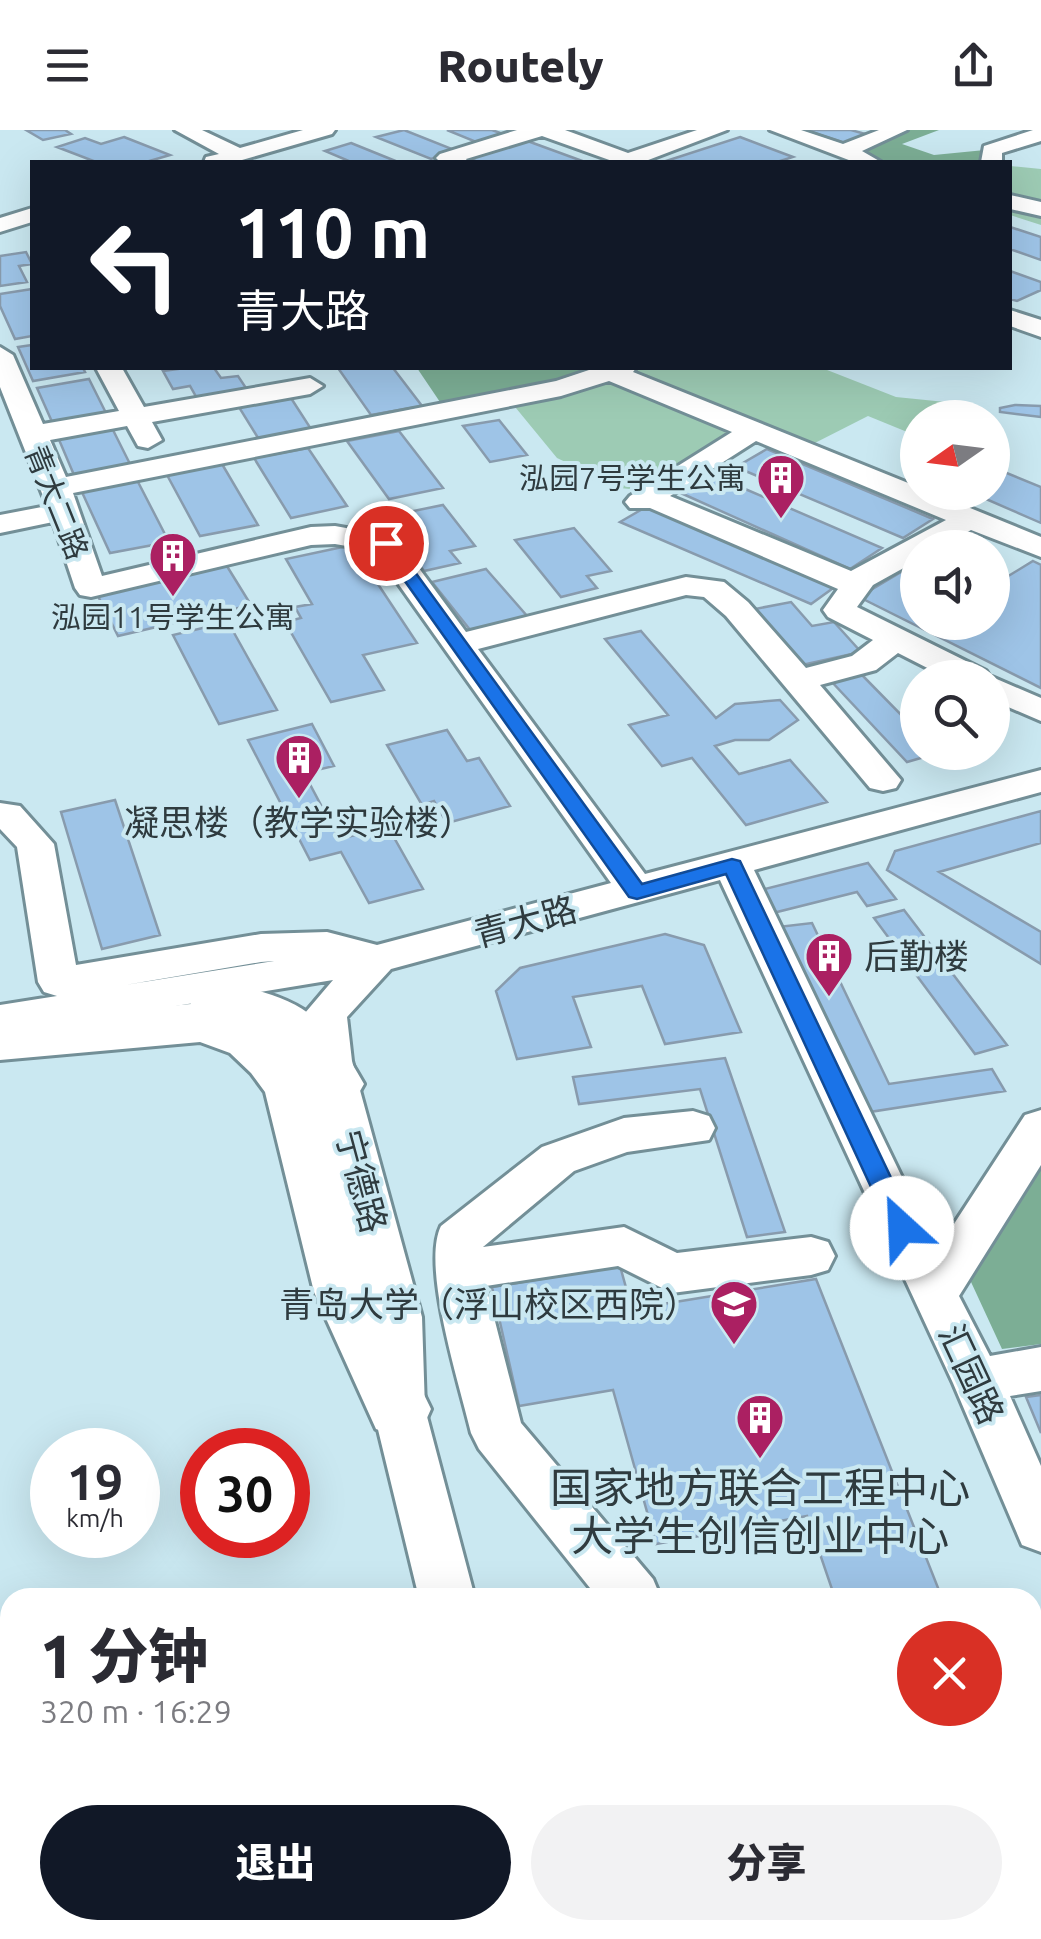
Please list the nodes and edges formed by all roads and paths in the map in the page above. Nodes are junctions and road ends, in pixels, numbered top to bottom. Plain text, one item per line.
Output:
1 (185, 130) edge
2 (325, 130) edge
3 (543, 130) edge
4 (717, 130) edge
5 (780, 130) edge
6 (897, 130) edge
7 (1041, 134) edge
8 (844, 151) junction
9 (238, 156) junction
10 (222, 160) edge
11 (453, 160) edge
12 (627, 160) edge
13 (633, 160) edge
14 (866, 160) edge
15 (992, 160) edge
16 (1012, 203) edge
17 (1041, 210) edge
18 (30, 217) edge
19 (0, 225) edge
20 (1012, 319) edge
21 (1041, 329) edge
22 (0, 358) edge
23 (111, 370) edge
24 (283, 370) edge
25 (611, 370) edge
26 (476, 381) dead end
27 (310, 386) junction
28 (443, 412) junction
29 (136, 416) junction
30 (354, 429) junction
31 (753, 432) junction
32 (34, 434) junction
33 (162, 467) junction
34 (61, 504) junction
35 (969, 519) junction
36 (0, 524) edge
37 (1041, 548) edge
38 (857, 585) junction
39 (896, 638) junction
40 (458, 644) junction
41 (939, 660) edge
42 (798, 681) junction
43 (1010, 695) edge
44 (1041, 711) edge
45 (883, 780) dead end
46 (1041, 781) edge
47 (0, 815) edge
48 (732, 866) junction
49 (637, 892) junction
50 (377, 959) junction
51 (150, 996) junction
52 (0, 1020) edge
53 (0, 1041) edge
54 (337, 1084) junction
55 (693, 1128) dead end
56 (1041, 1128) edge
57 (811, 1256) dead end
58 (458, 1270) junction
59 (934, 1295) junction
60 (1041, 1369) edge
61 (977, 1380) junction
62 (398, 1409) junction
63 (1041, 1527) edge
64 (443, 1588) edge
65 (626, 1588) edge

1 - 9 street
2 - 9 street
3 - 11 street
3 - 12 street
4 - 13 street
5 - 8 street
6 - 8 street
7 - 15 street
8 - 14 street
9 - 10 street
16 - 17 street
18 - 19 street
20 - 21 street
22 - 32 street
22 - 34 street, 青大二路
23 - 29 street
24 - 27 street
25 - 28 street
25 - 31 street
26 - 28 street
27 - 29 street
27 - 30 street
28 - 30 street
29 - 32 street
29 - 33 street
30 - 33 street
31 - 35 street
31 - 38 street
32 - 34 street
33 - 34 street
34 - 36 street
34 - 40 street
35 - 37 street
35 - 38 street
38 - 39 street
39 - 41 street
39 - 42 street
40 - 42 street
40 - 49 street
42 - 45 street
43 - 44 street
46 - 48 street, 青大路
47 - 50 street
48 - 49 street, 青大路
48 - 59 street
49 - 50 street, 青大路
50 - 51 street, 青大路
50 - 54 street, 宁德路
51 - 52 street, 青大路
51 - 54 main road
53 - 62 main road
54 - 62 street, 宁德路
55 - 58 street
56 - 59 street, 汇园路
57 - 58 street
58 - 65 street
59 - 61 street, 汇园路
60 - 61 street
61 - 63 street, 汇园路
62 - 64 street, 宁德路

